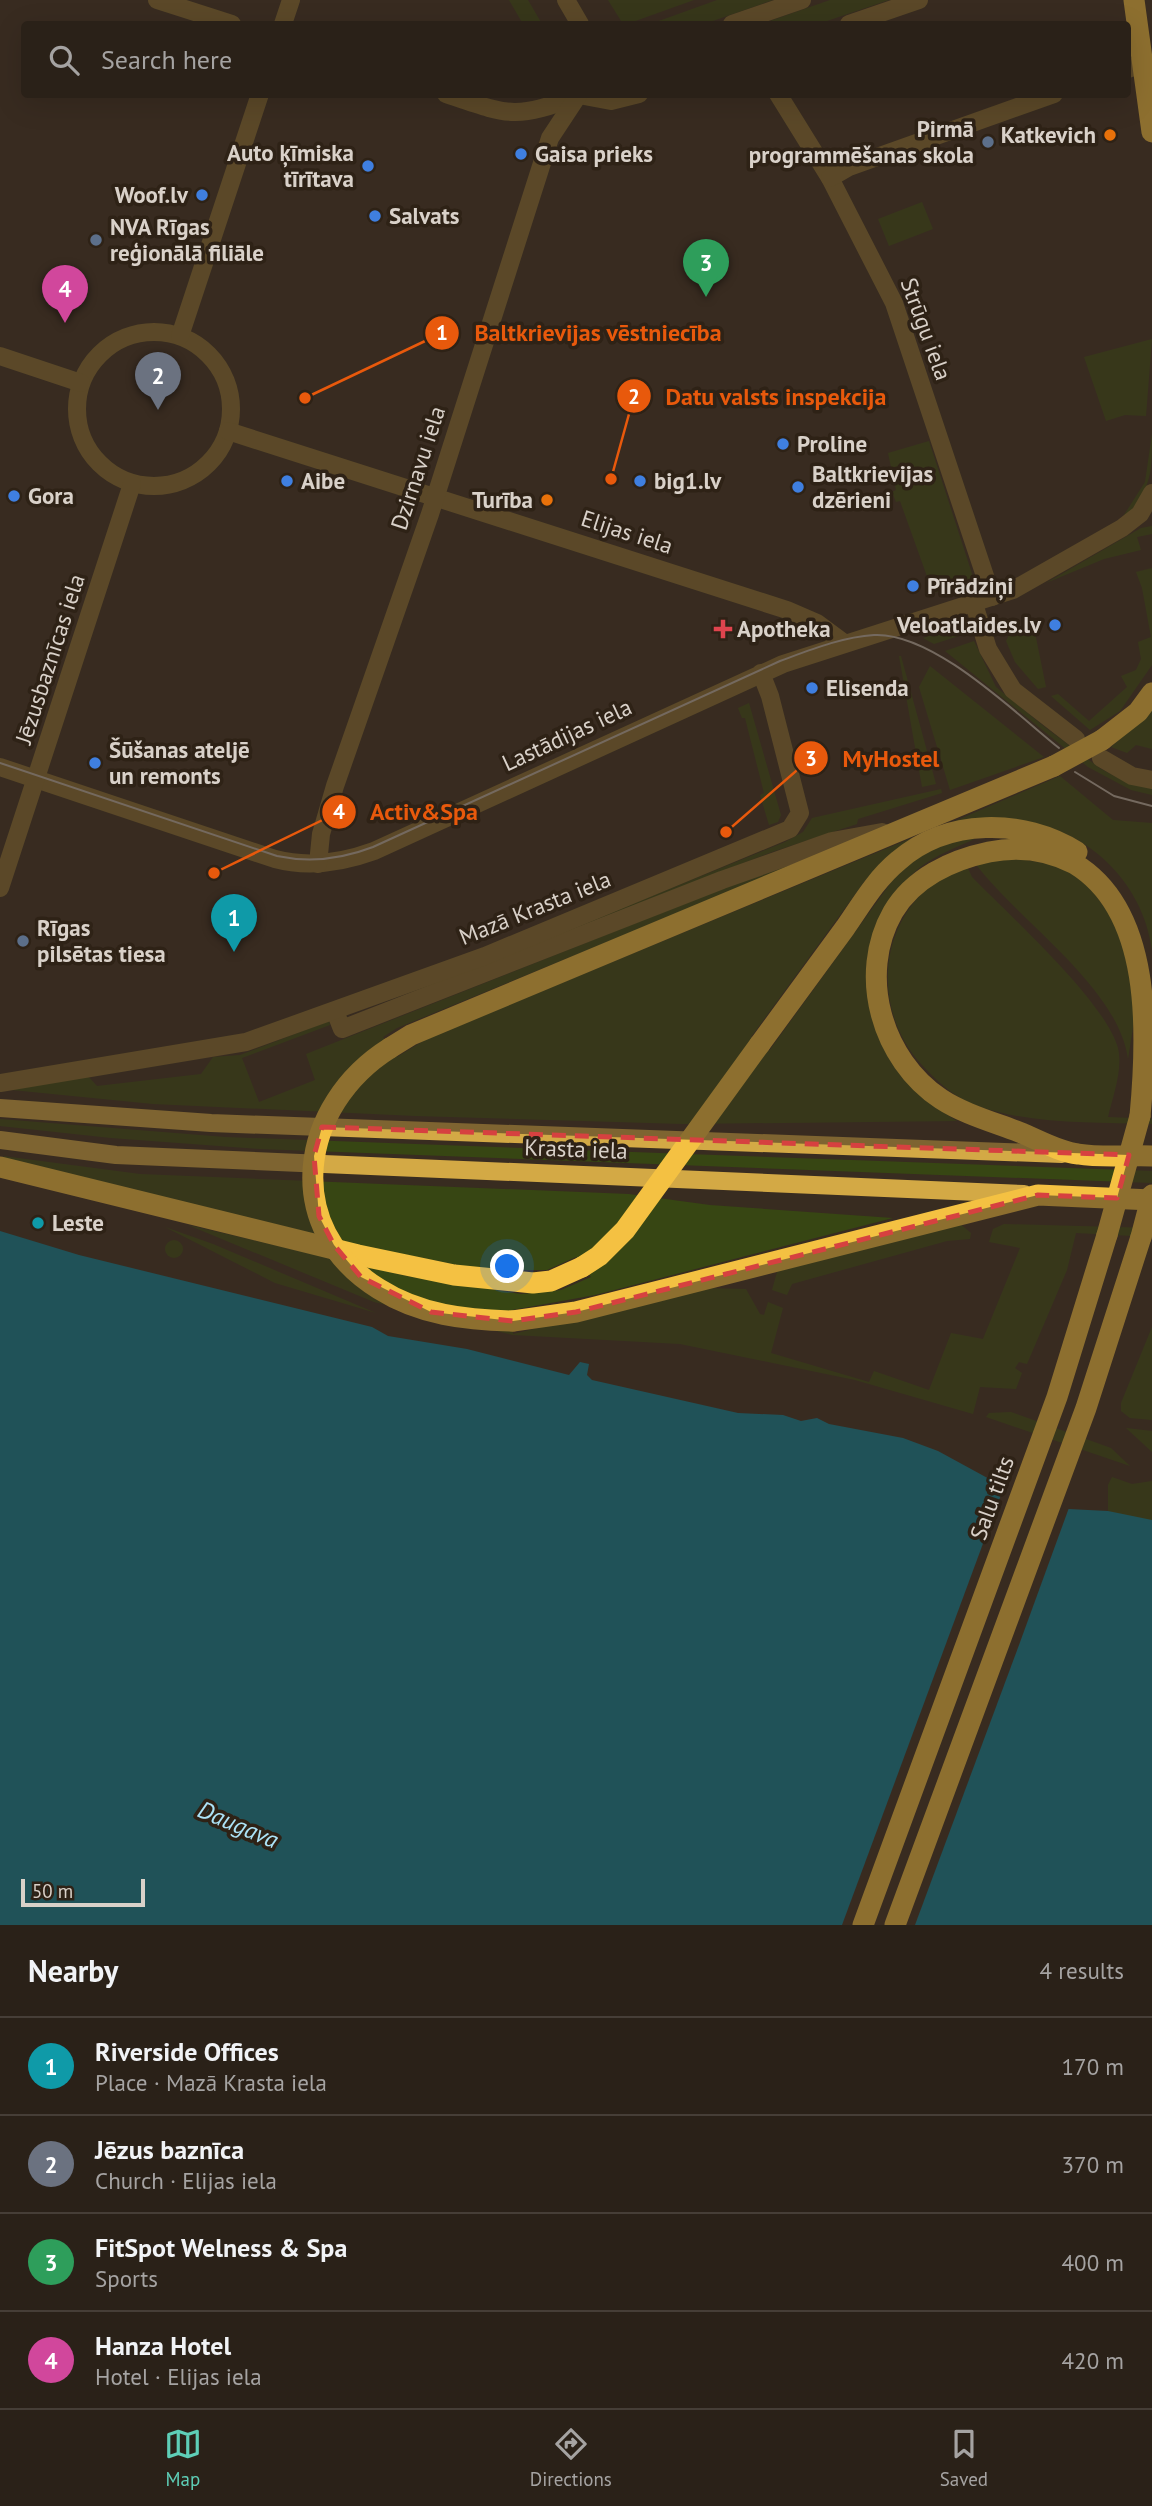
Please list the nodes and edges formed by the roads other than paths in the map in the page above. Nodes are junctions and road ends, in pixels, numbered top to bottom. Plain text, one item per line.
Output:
1 (158, 0) edge
2 (291, 0) edge
3 (566, 0) edge
4 (802, 0) edge
5 (919, 0) edge
6 (1134, 0) edge
7 (223, 21) edge
8 (284, 21) edge
9 (578, 21) edge
10 (741, 21) edge
11 (858, 21) edge
12 (1135, 66) edge
13 (259, 98) edge
14 (458, 98) edge
15 (570, 98) edge
16 (577, 98) edge
17 (598, 98) edge
18 (620, 98) edge
19 (780, 98) edge
20 (1044, 98) edge
21 (1152, 132) edge
22 (830, 178) junction
23 (180, 335) junction
24 (0, 356) edge
25 (81, 383) junction
26 (228, 431) junction
27 (132, 484) junction
28 (1152, 493) edge
29 (435, 495) junction
30 (1146, 515) edge
31 (992, 597) junction
32 (974, 604) junction
33 (844, 643) junction
34 (761, 673) junction
35 (1152, 693) edge
36 (1076, 739) dead end
37 (1102, 749) junction
38 (0, 767) edge
39 (37, 779) junction
40 (1152, 780) edge
41 (915, 825) junction
42 (318, 864) junction
43 (1096, 874) junction
44 (0, 888) edge
45 (335, 1011) junction
46 (0, 1083) edge
47 (1152, 1084) edge
48 (0, 1100) edge
49 (9, 1108) edge
50 (1140, 1116) junction
51 (0, 1140) edge
52 (1076, 1154) junction
53 (1152, 1156) edge
54 (0, 1167) edge
55 (1038, 1195) junction
56 (1152, 1197) edge
57 (863, 1925) edge
58 (895, 1925) edge

1 - 7 street
2 - 8 street
3 - 9 street
4 - 10 street
5 - 11 street
6 - 12 highway
12 - 21 highway
13 - 23 street
14 - 15 street
16 - 29 street, Dzirnavu iela
17 - 18 street
19 - 22 street, Strūgu iela
20 - 22 street
22 - 31 street, Strūgu iela
23 - 25 street
23 - 26 street
24 - 25 street
25 - 27 street
26 - 27 street
26 - 29 street, Elijas iela
27 - 39 street, Jēzusbaznīcas iela
28 - 30 street, Lastādijas iela
29 - 33 street, Elijas iela
29 - 42 street, Dzirnavu iela
30 - 31 street, Lastādijas iela
31 - 32 street, Lastādijas iela
32 - 33 street, Lastādijas iela
32 - 36 street
33 - 34 street, Lastādijas iela
34 - 42 street, Lastādijas iela
34 - 45 street, Mazā Krasta iela
35 - 37 highway
37 - 40 street
37 - 41 highway, bridge
38 - 39 street, Lastādijas iela
39 - 42 street, Lastādijas iela
39 - 44 street, Jēzusbaznīcas iela
41 - 45 street
41 - 55 highway, bridge
43 - 50 highway
43 - 52 highway
43 - 54 highway, bridge
45 - 46 street, Mazā Krasta iela
47 - 50 highway, Salu tilts
48 - 49 street, Krasta iela
49 - 52 main road, Krasta iela
50 - 57 highway, Salu tilts, bridge
51 - 55 main road, Krasta iela
52 - 53 highway, Krasta iela
55 - 56 highway, Krasta iela
56 - 58 highway, bridge

